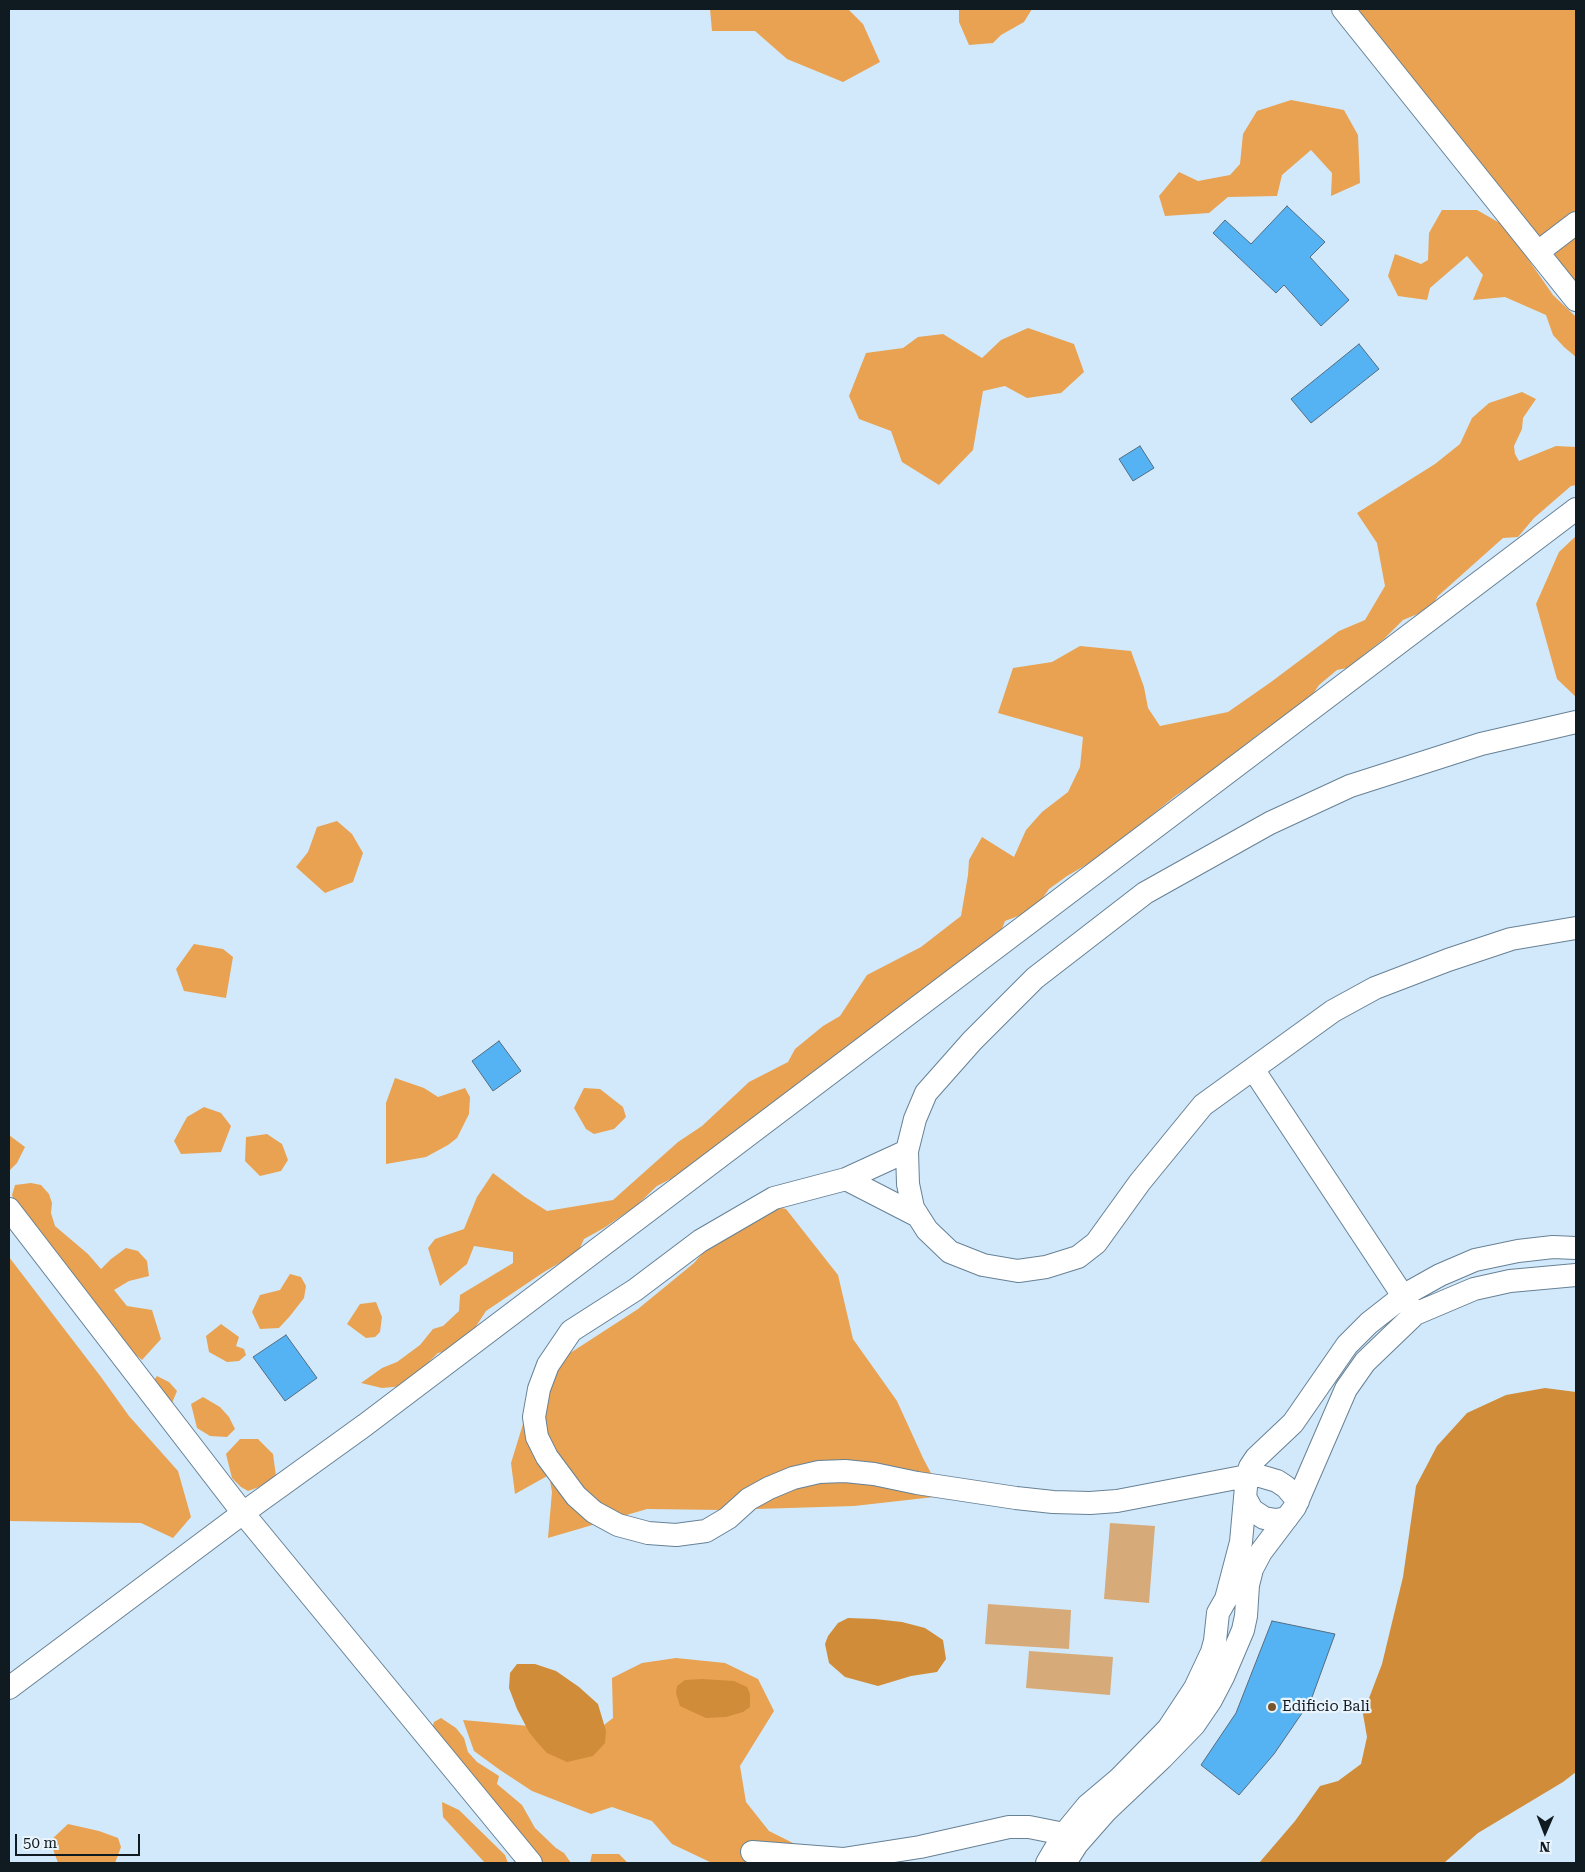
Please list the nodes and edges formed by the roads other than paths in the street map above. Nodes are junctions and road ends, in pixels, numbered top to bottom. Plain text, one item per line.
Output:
1 (1343, 9) edge
2 (1576, 223) edge
3 (1538, 252) junction
4 (1576, 300) edge
5 (1576, 509) edge
6 (1576, 722) edge
7 (1576, 928) edge
8 (1253, 1069) junction
9 (907, 1151) junction
10 (846, 1178) junction
11 (9, 1209) edge
12 (918, 1216) junction
13 (1576, 1248) edge
14 (1576, 1276) edge
15 (1409, 1306) junction
16 (1246, 1486) junction
17 (1293, 1510) junction
18 (243, 1513) junction
19 (1236, 1602) junction
20 (1217, 1626) junction
21 (1242, 1633) junction
22 (9, 1688) edge
23 (1070, 1839) junction
24 (752, 1852) dead end
25 (827, 1860) edge
26 (531, 1863) edge
27 (1047, 1863) edge
28 (1065, 1863) edge

1 - 3 street
2 - 3 street
3 - 4 street
5 - 18 street
6 - 9 street
7 - 8 street
8 - 12 street
8 - 15 street
9 - 10 street
9 - 12 street
10 - 12 street
10 - 16 street
11 - 18 street
13 - 15 street
14 - 15 street
15 - 16 street
15 - 17 street
16 - 17 street
16 - 17 street
16 - 19 street
17 - 19 street
18 - 22 street
18 - 26 street
19 - 20 street
19 - 21 street
20 - 21 street
20 - 23 street
21 - 23 street
23 - 25 street
23 - 27 street
23 - 28 street
24 - 25 street

